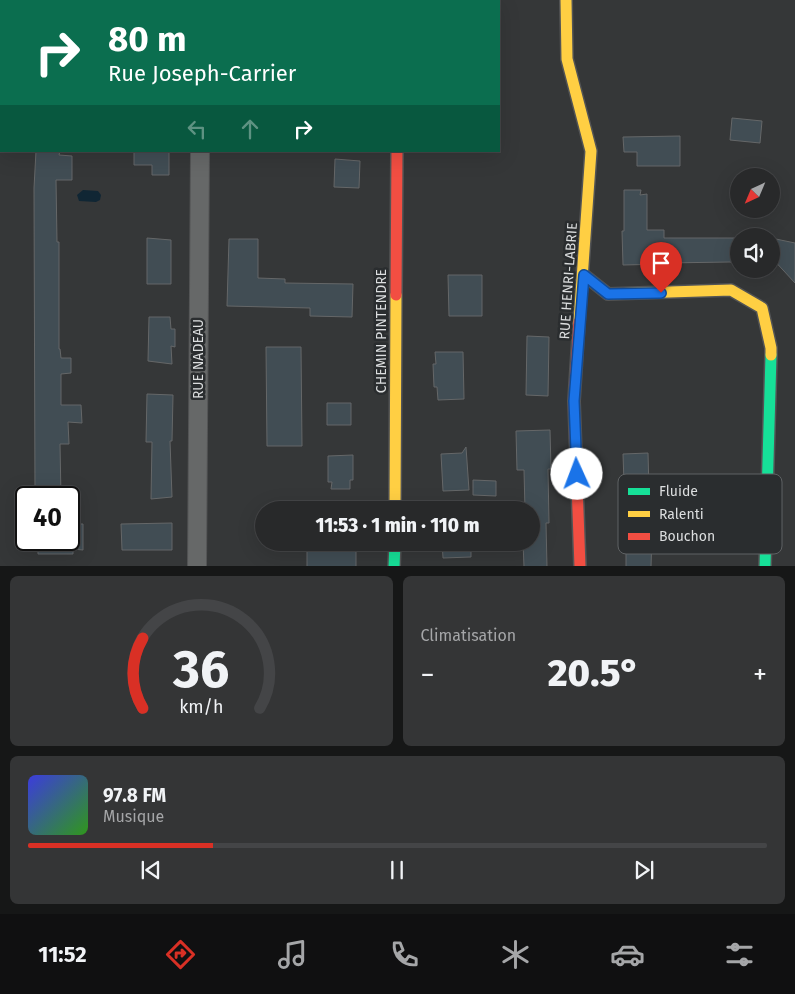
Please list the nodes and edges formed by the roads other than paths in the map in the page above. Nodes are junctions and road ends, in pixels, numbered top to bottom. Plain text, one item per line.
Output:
1 (566, 0) edge
2 (200, 152) edge
3 (397, 152) edge
4 (584, 275) junction
5 (768, 474) edge
6 (395, 501) edge
7 (394, 551) edge
8 (197, 566) edge
9 (394, 566) edge
10 (580, 566) edge

1 - 4 street, RUE HENRI-LABRIE
2 - 8 street, RUE NADEAU
3 - 6 street, CHEMIN PINTENDRE
4 - 5 street
4 - 10 street, RUE HENRI-LABRIE
7 - 9 street

